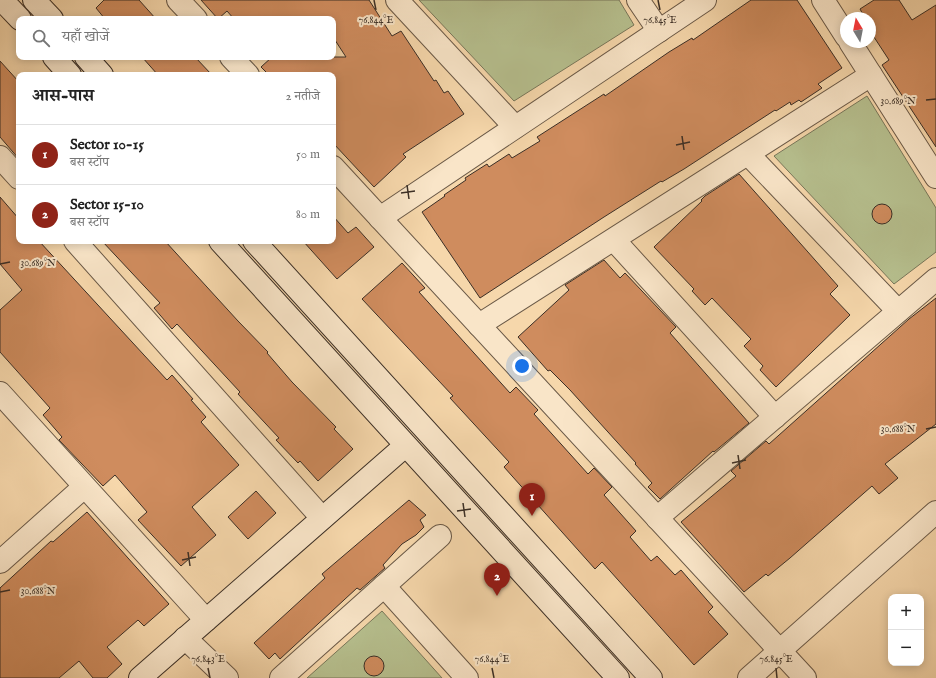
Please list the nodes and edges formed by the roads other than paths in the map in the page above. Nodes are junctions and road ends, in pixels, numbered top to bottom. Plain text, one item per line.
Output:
1 (2, 0) edge
2 (34, 0) edge
3 (178, 0) edge
4 (397, 0) edge
5 (638, 0) edge
6 (705, 0) edge
7 (823, 0) edge
8 (17, 16) edge
9 (49, 16) edge
10 (193, 16) edge
11 (840, 27) edge
12 (659, 31) junction
13 (854, 48) edge
14 (57, 60) edge
15 (89, 60) edge
16 (234, 60) edge
17 (67, 72) edge
18 (99, 72) edge
19 (245, 72) edge
20 (871, 75) junction
21 (515, 127) junction
22 (748, 154) junction
23 (0, 157) edge
24 (336, 170) edge
25 (16, 175) edge
26 (936, 177) edge
27 (380, 218) junction
28 (614, 240) junction
29 (78, 244) edge
30 (223, 244) edge
31 (257, 244) edge
32 (936, 279) edge
33 (898, 311) junction
34 (479, 325) junction
35 (0, 393) edge
36 (775, 417) junction
37 (405, 446) junction
38 (84, 487) junction
39 (936, 512) edge
40 (322, 518) junction
41 (657, 518) junction
42 (440, 536) dead end
43 (0, 562) edge
44 (384, 586) junction
45 (206, 620) junction
46 (185, 638) junction
47 (780, 650) junction
48 (140, 678) edge
49 (227, 678) edge
50 (281, 678) edge
51 (467, 678) edge
52 (618, 678) edge
53 (651, 678) edge
54 (748, 678) edge
55 (805, 678) edge

1 - 8 street
2 - 9 street
3 - 10 street
4 - 21 street
5 - 12 street
6 - 12 street
7 - 11 street
12 - 21 street
13 - 20 street
14 - 17 street
15 - 18 street
16 - 19 street
20 - 22 street
20 - 26 street
21 - 27 street
22 - 28 street
22 - 33 street
23 - 25 street
24 - 27 street
27 - 34 street
28 - 34 street
28 - 36 street
29 - 40 street
30 - 37 street
31 - 53 street
32 - 33 street
33 - 36 street
34 - 41 street
35 - 38 street
36 - 41 street
37 - 40 street
37 - 52 street
38 - 43 street
38 - 45 street
39 - 47 street
40 - 45 street
41 - 47 street
42 - 44 street
44 - 50 street
44 - 51 street
45 - 46 street
46 - 48 street
46 - 49 street
47 - 54 street
47 - 55 street

